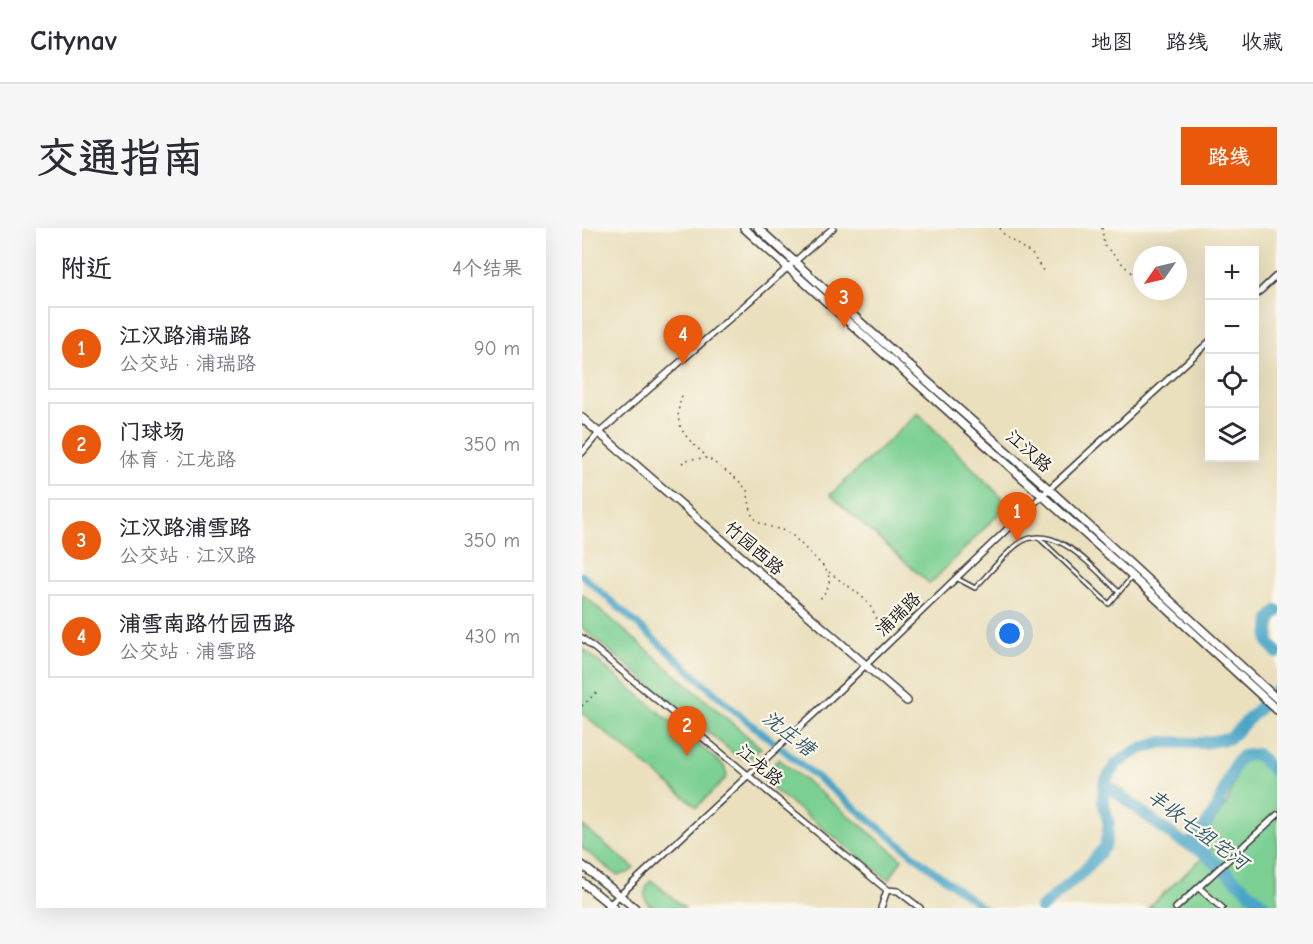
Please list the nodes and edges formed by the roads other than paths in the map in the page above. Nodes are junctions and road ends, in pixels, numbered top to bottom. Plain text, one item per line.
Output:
1 (744, 228) edge
2 (758, 228) edge
3 (833, 228) edge
4 (795, 262) junction
5 (787, 268) junction
6 (1277, 276) edge
7 (1259, 292) edge
8 (1205, 345) edge
9 (582, 418) edge
10 (599, 433) junction
11 (582, 453) edge
12 (1049, 489) junction
13 (1041, 497) junction
14 (1039, 538) junction
15 (1132, 577) junction
16 (956, 578) junction
17 (1119, 592) junction
18 (582, 638) edge
19 (866, 665) junction
20 (1277, 699) edge
21 (907, 701) dead end
22 (1277, 710) edge
23 (749, 775) junction
24 (1277, 814) edge
25 (582, 865) edge
26 (582, 882) edge
27 (1199, 888) junction
28 (887, 890) junction
29 (620, 895) junction
30 (610, 907) edge
31 (635, 908) edge
32 (881, 908) edge
33 (920, 908) edge
34 (1176, 908) edge
35 (1222, 908) edge

1 - 5 street
2 - 4 street, 江汉路
3 - 4 street
4 - 5 street
4 - 12 street, 江汉路
5 - 10 street
5 - 13 street
6 - 7 street
8 - 12 street, 浦瑞路
9 - 10 street, 竹园西路
10 - 11 street
10 - 19 street, 竹园西路
12 - 13 street, 浦瑞路
12 - 20 street, 江汉路
13 - 15 street
13 - 16 street, 浦瑞路
14 - 16 lane
14 - 17 lane
14 - 17 lane
15 - 17 lane
15 - 22 street
16 - 19 street, 浦瑞路
18 - 23 street, 江龙路
19 - 21 street, 竹园西路
19 - 23 street, 浦瑞路
23 - 28 street, 江龙路
23 - 29 street, 浦瑞路
24 - 27 street
25 - 29 street
26 - 30 street
27 - 34 street
27 - 35 street
28 - 32 street
28 - 33 street, 江龙路
29 - 30 street, 浦瑞路
29 - 31 street

